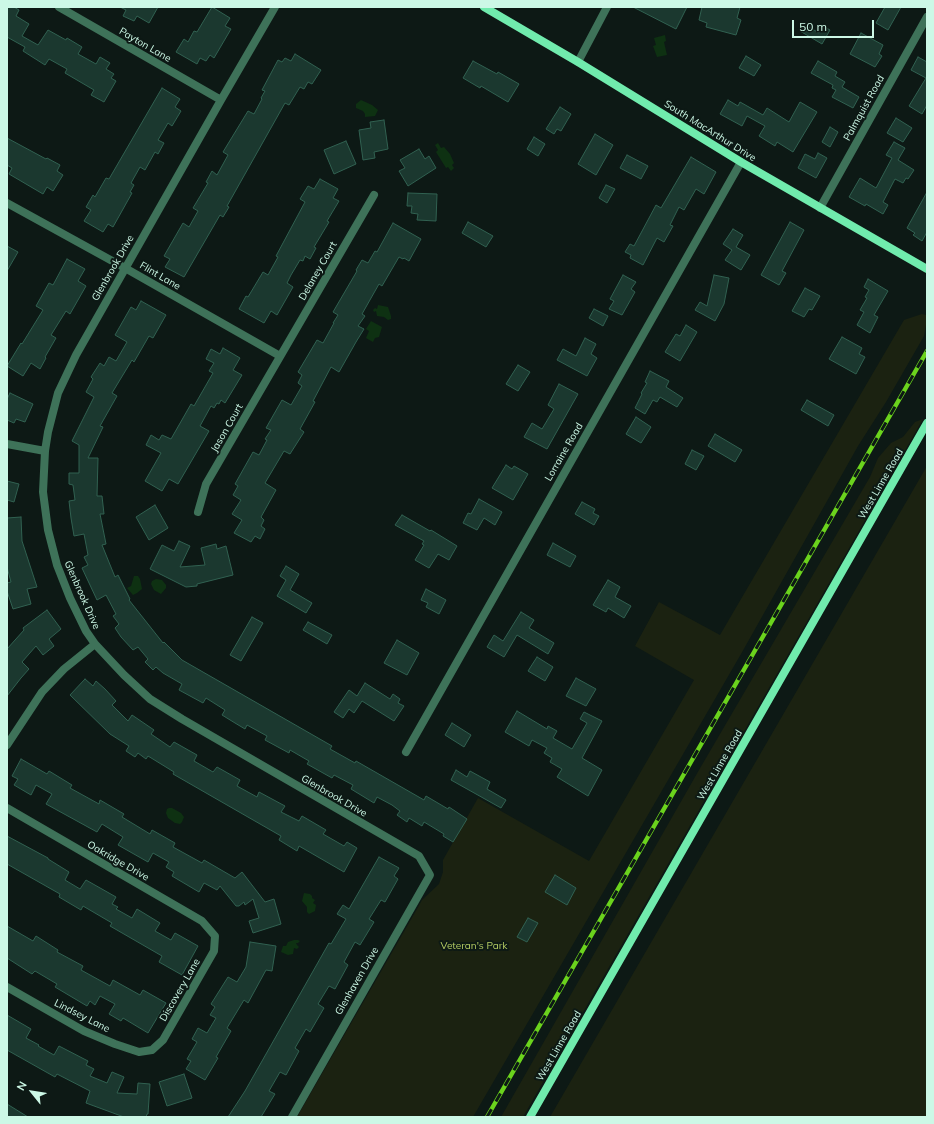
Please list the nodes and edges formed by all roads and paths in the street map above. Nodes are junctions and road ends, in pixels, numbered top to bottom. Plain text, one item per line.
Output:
1 (59, 7) edge
2 (275, 7) edge
3 (484, 7) edge
4 (607, 7) edge
5 (927, 17) edge
6 (578, 62) junction
7 (221, 100) junction
8 (741, 162) junction
9 (374, 195) dead end
10 (7, 203) edge
11 (820, 208) junction
12 (125, 268) junction
13 (927, 269) edge
14 (280, 356) junction
15 (927, 423) edge
16 (7, 444) edge
17 (45, 451) junction
18 (198, 512) dead end
19 (95, 644) junction
20 (7, 745) edge
21 (406, 752) dead end
22 (7, 808) edge
23 (418, 856) joint
24 (215, 936) joint
25 (7, 987) edge
26 (152, 1050) joint
27 (292, 1117) edge
28 (530, 1117) edge

1 - 7 street, Payton Lane
2 - 7 street, Glenbrook Drive
3 - 6 street, South MacArthur Drive
4 - 6 street
5 - 11 street, Palmquist Road
6 - 8 street, South MacArthur Drive
7 - 12 street, Glenbrook Drive
8 - 11 street, South MacArthur Drive
8 - 21 street, Lorraine Road
9 - 14 street, Delaney Court
10 - 12 street, Flint Lane
11 - 13 street, South MacArthur Drive
12 - 14 street, Flint Lane
12 - 17 street, Glenbrook Drive
14 - 18 street, Jason Court
15 - 28 street, West Linne Road
16 - 17 street
17 - 19 street, Glenbrook Drive
19 - 20 street
19 - 23 street, Glenbrook Drive
22 - 24 street, Oakridge Drive
23 - 27 street, Glenhaven Drive
24 - 26 street, Discovery Lane
25 - 26 street, Lindsey Lane

